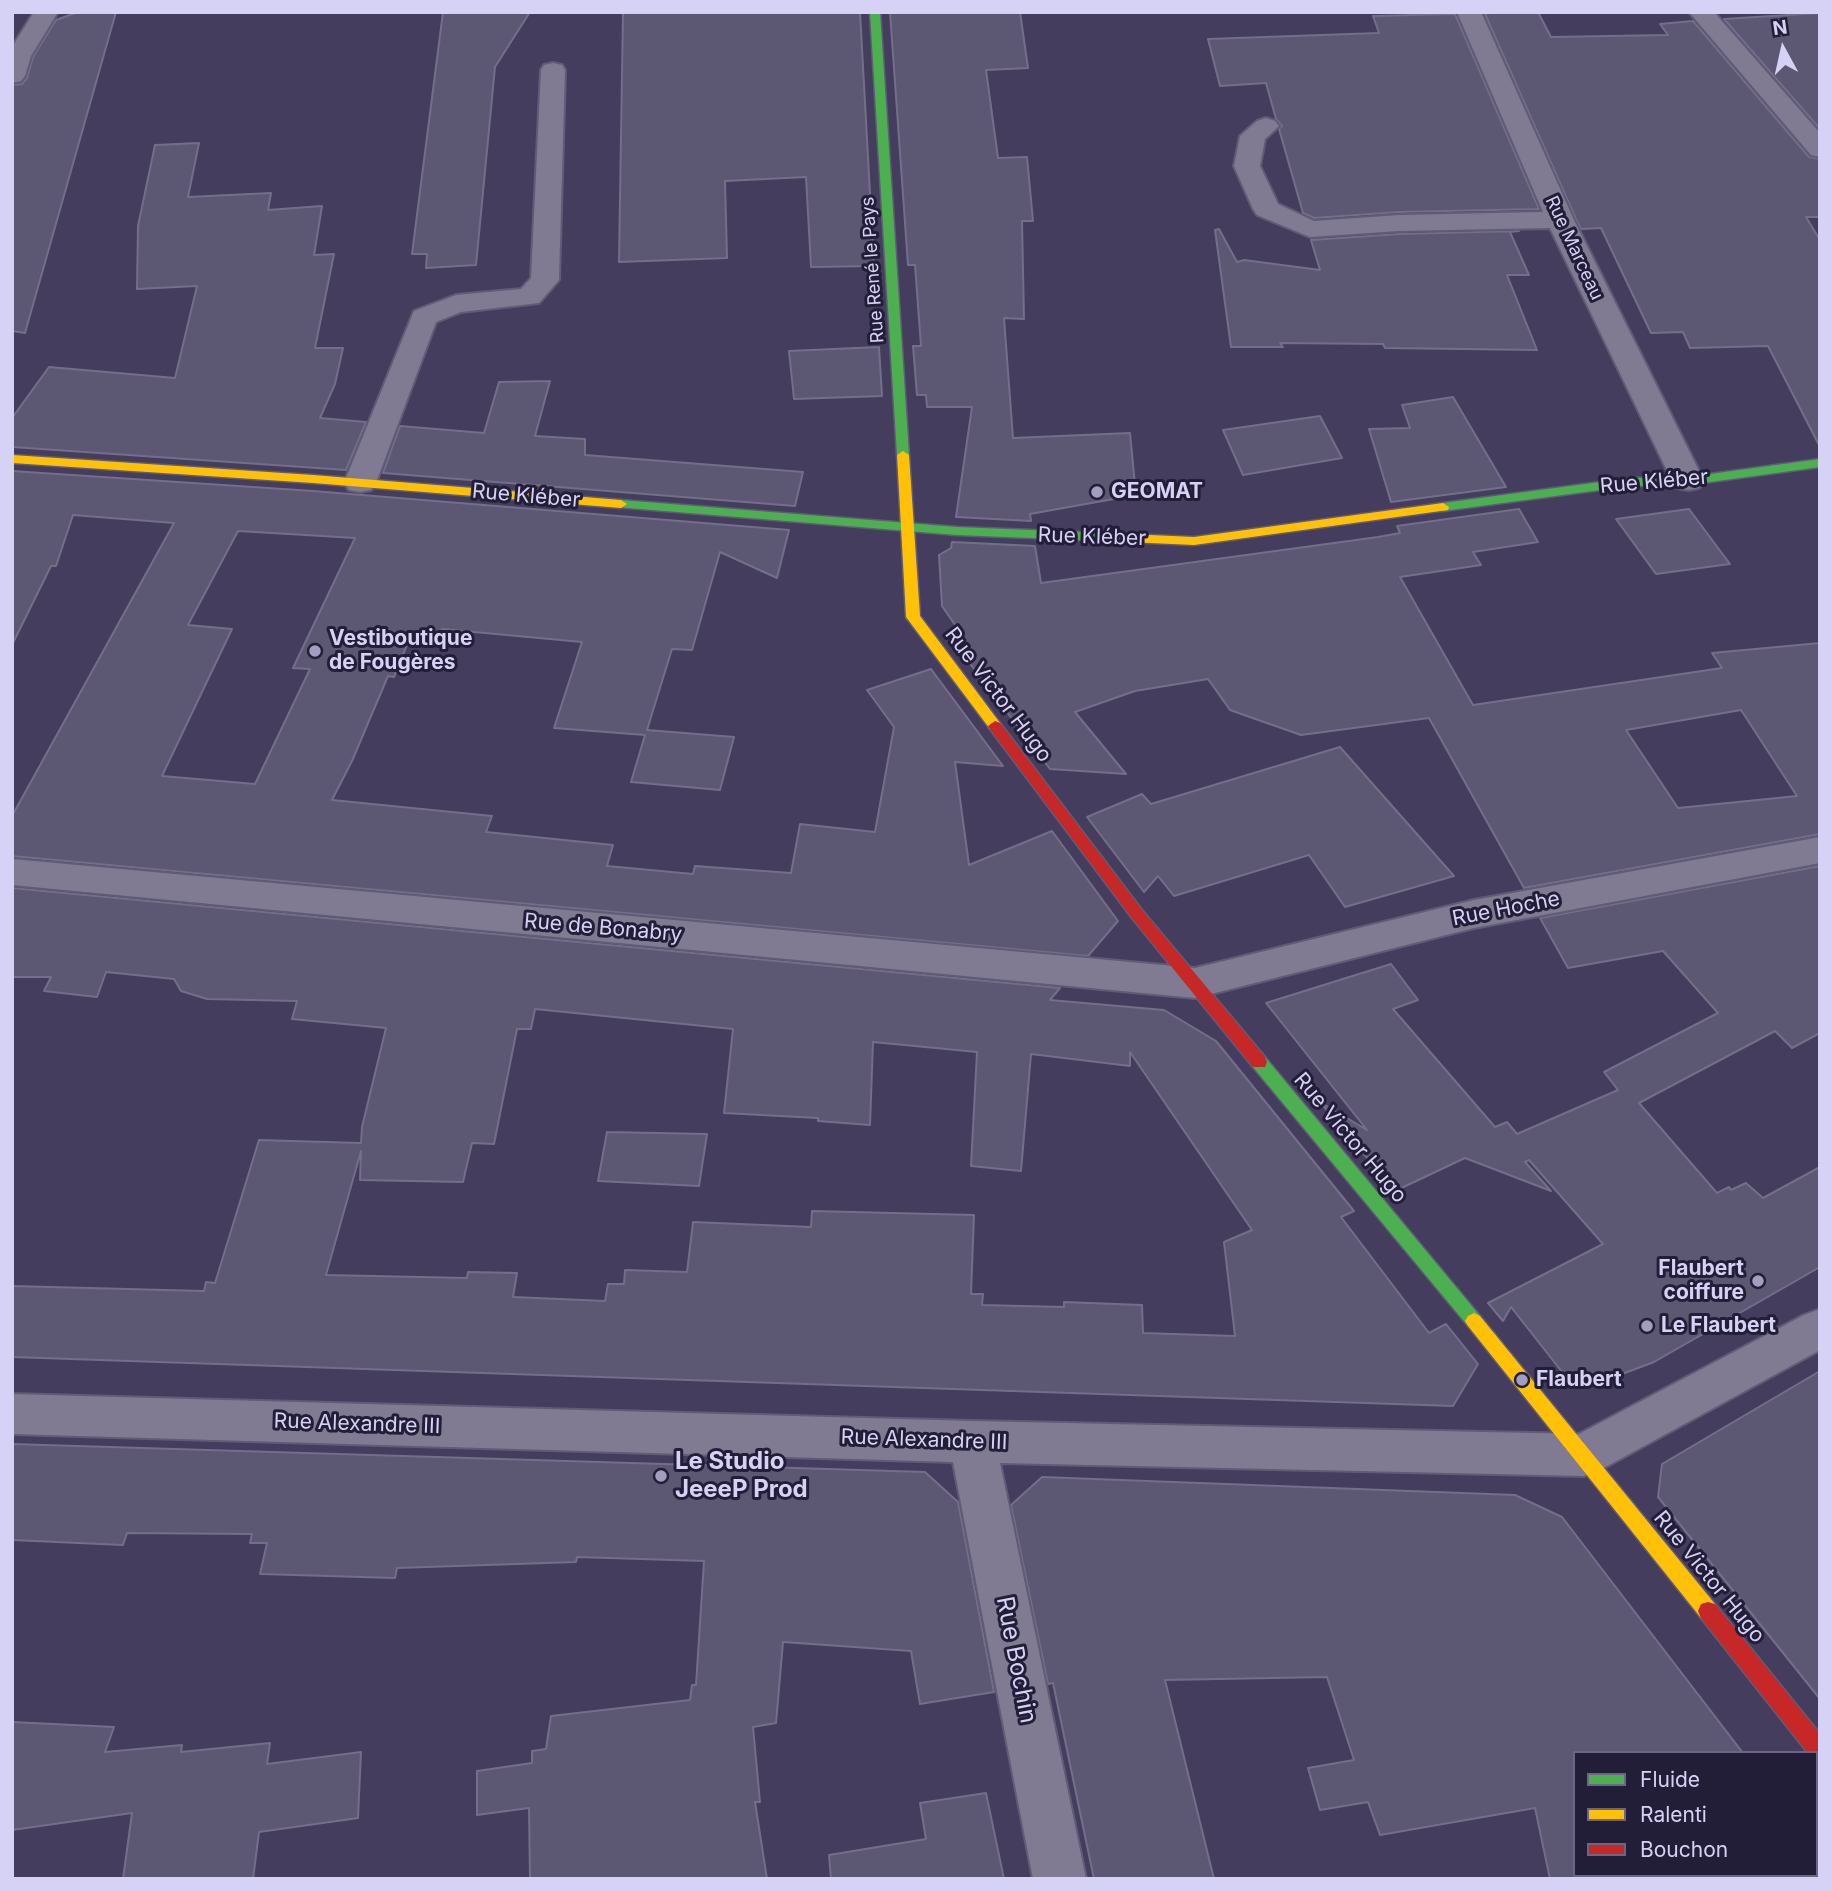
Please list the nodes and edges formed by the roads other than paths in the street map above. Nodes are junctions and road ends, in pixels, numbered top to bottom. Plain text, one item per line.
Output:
1 (46, 12) edge
2 (875, 12) edge
3 (1469, 12) edge
4 (1701, 12) edge
5 (552, 70) dead end
6 (12, 76) edge
7 (1266, 126) dead end
8 (1820, 149) edge
9 (1560, 220) junction
10 (12, 459) edge
11 (1820, 463) edge
12 (1688, 481) junction
13 (360, 483) junction
14 (909, 526) junction
15 (1820, 850) edge
16 (12, 872) edge
17 (1195, 983) junction
18 (1820, 1328) edge
19 (12, 1414) edge
20 (972, 1442) junction
21 (1584, 1455) junction
22 (1820, 1751) edge
23 (1060, 1879) edge

1 - 6 street
2 - 14 street, Rue René le Pays
3 - 9 street, Rue Marceau
4 - 8 street
5 - 13 street
7 - 9 street
9 - 12 street, Rue Marceau
10 - 13 street, Rue Kléber
11 - 12 street, Rue Kléber
12 - 14 street, Rue Kléber
13 - 14 street, Rue Kléber
14 - 17 street, Rue Victor Hugo
15 - 17 street, Rue Hoche
16 - 17 street, Rue de Bonabry
17 - 21 street, Rue Victor Hugo
18 - 21 street
19 - 20 street, Rue Alexandre III
20 - 21 street, Rue Alexandre III
20 - 23 street, Rue Bochin
21 - 22 street, Rue Victor Hugo

